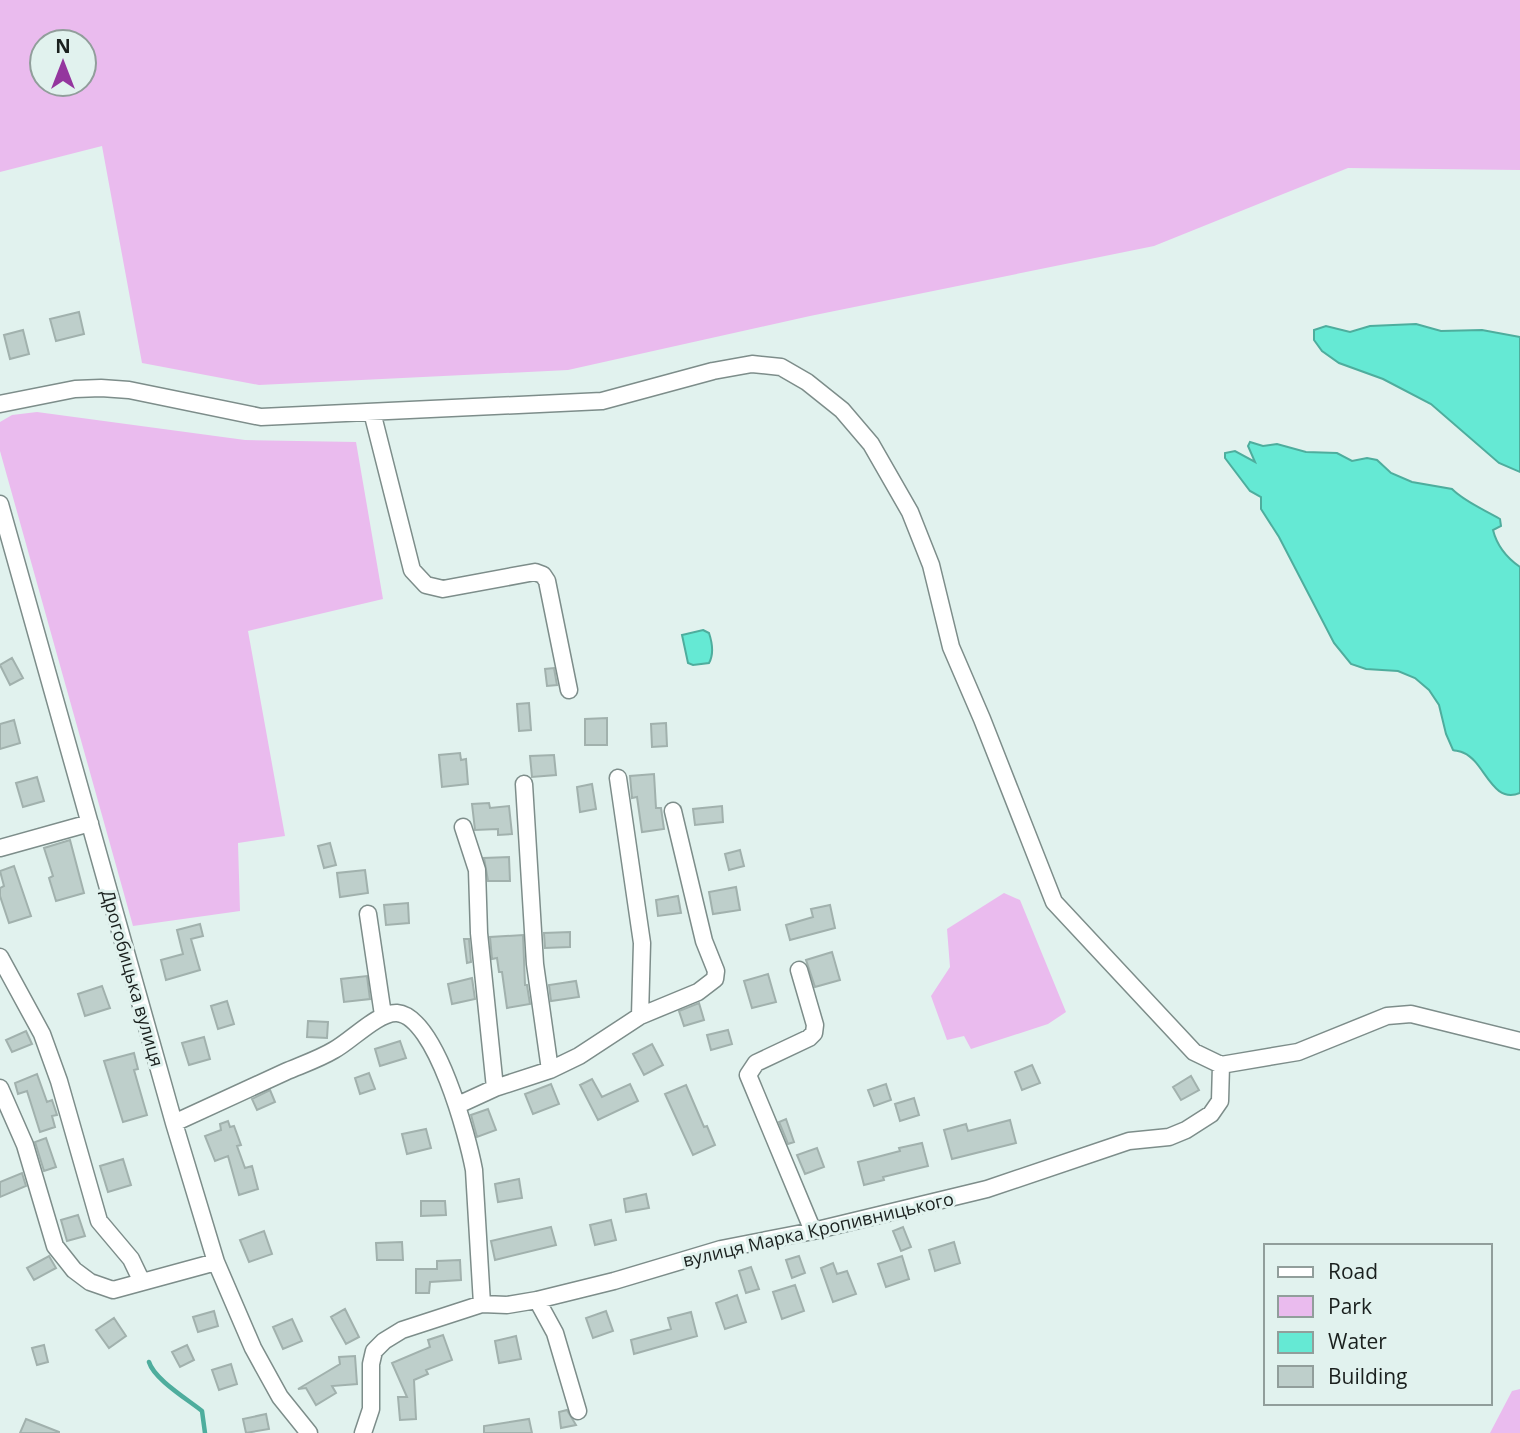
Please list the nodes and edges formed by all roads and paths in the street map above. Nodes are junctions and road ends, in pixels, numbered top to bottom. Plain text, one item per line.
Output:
1 (0, 404) edge
2 (372, 412) junction
3 (0, 503) edge
4 (569, 690) dead end
5 (618, 778) dead end
6 (524, 784) dead end
7 (673, 811) dead end
8 (90, 823) junction
9 (463, 827) dead end
10 (0, 848) edge
11 (368, 914) dead end
12 (0, 957) edge
13 (799, 970) dead end
14 (383, 1015) junction
15 (640, 1016) junction
16 (1520, 1041) edge
17 (1221, 1065) junction
18 (550, 1070) junction
19 (0, 1088) edge
20 (495, 1088) junction
21 (458, 1105) junction
22 (174, 1123) junction
23 (813, 1231) junction
24 (216, 1262) junction
25 (142, 1282) junction
26 (537, 1300) junction
27 (482, 1304) junction
28 (578, 1411) dead end
29 (309, 1433) edge
30 (363, 1433) edge

1 - 2 street
2 - 4 street
2 - 17 street
3 - 8 street, Дрогобицька вулиця
5 - 15 street
6 - 18 street
7 - 15 street
8 - 10 street
8 - 22 street, Дрогобицька вулиця
9 - 20 street
11 - 14 street
12 - 25 street
13 - 23 street
14 - 21 street
14 - 22 street
15 - 18 street
16 - 17 street
17 - 23 street, вулиця Марка Кропивницького
18 - 20 street
19 - 25 street
20 - 21 street
21 - 27 street
22 - 24 street, Дрогобицька вулиця
23 - 26 street, вулиця Марка Кропивницького
24 - 25 street
24 - 29 street, Дрогобицька вулиця
26 - 27 street, вулиця Марка Кропивницького
26 - 28 street
27 - 30 street, вулиця Марка Кропивницького

